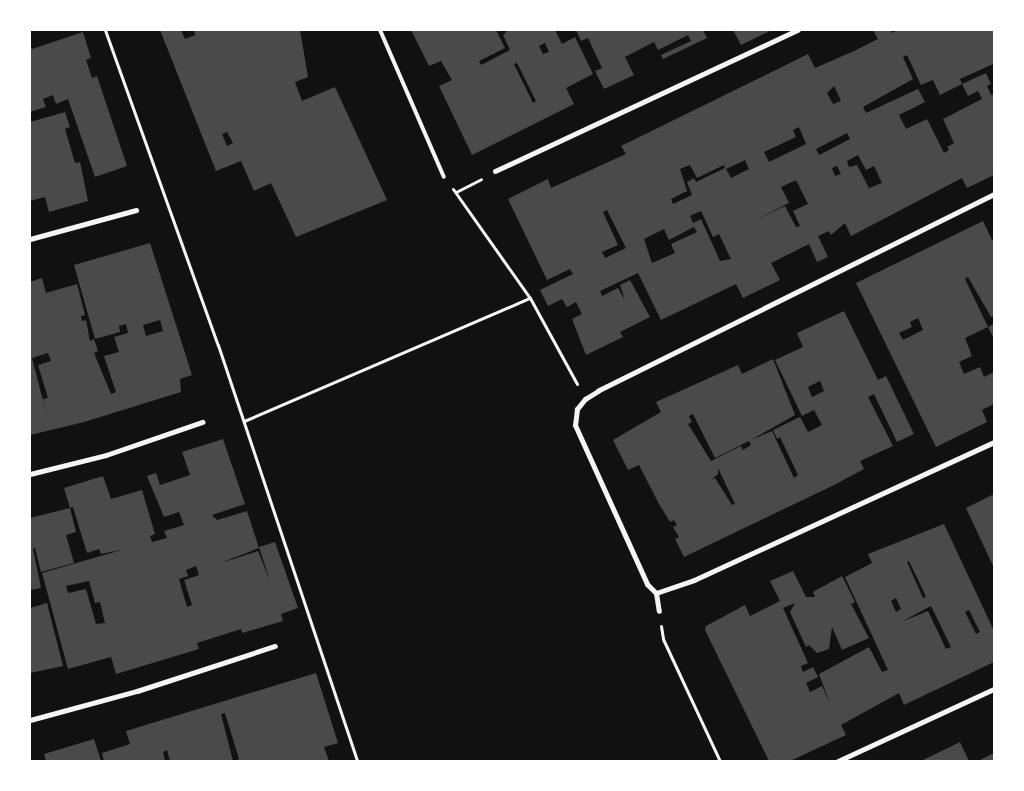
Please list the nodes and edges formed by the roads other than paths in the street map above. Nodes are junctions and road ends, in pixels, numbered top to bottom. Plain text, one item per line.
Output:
1 (380, 30) edge
2 (798, 30) edge
3 (495, 172) road end
4 (444, 177) road end
5 (994, 194) edge
6 (136, 210) dead end
7 (30, 239) edge
8 (202, 422) dead end
9 (994, 442) edge
10 (30, 474) edge
11 (656, 593) junction
12 (659, 611) road end
13 (275, 646) dead end
14 (994, 689) edge
15 (30, 720) edge
16 (838, 761) edge

1 - 4 lane
2 - 3 street
5 - 11 street
6 - 7 street
8 - 10 street
9 - 11 street
11 - 12 street
13 - 15 street
14 - 16 street

